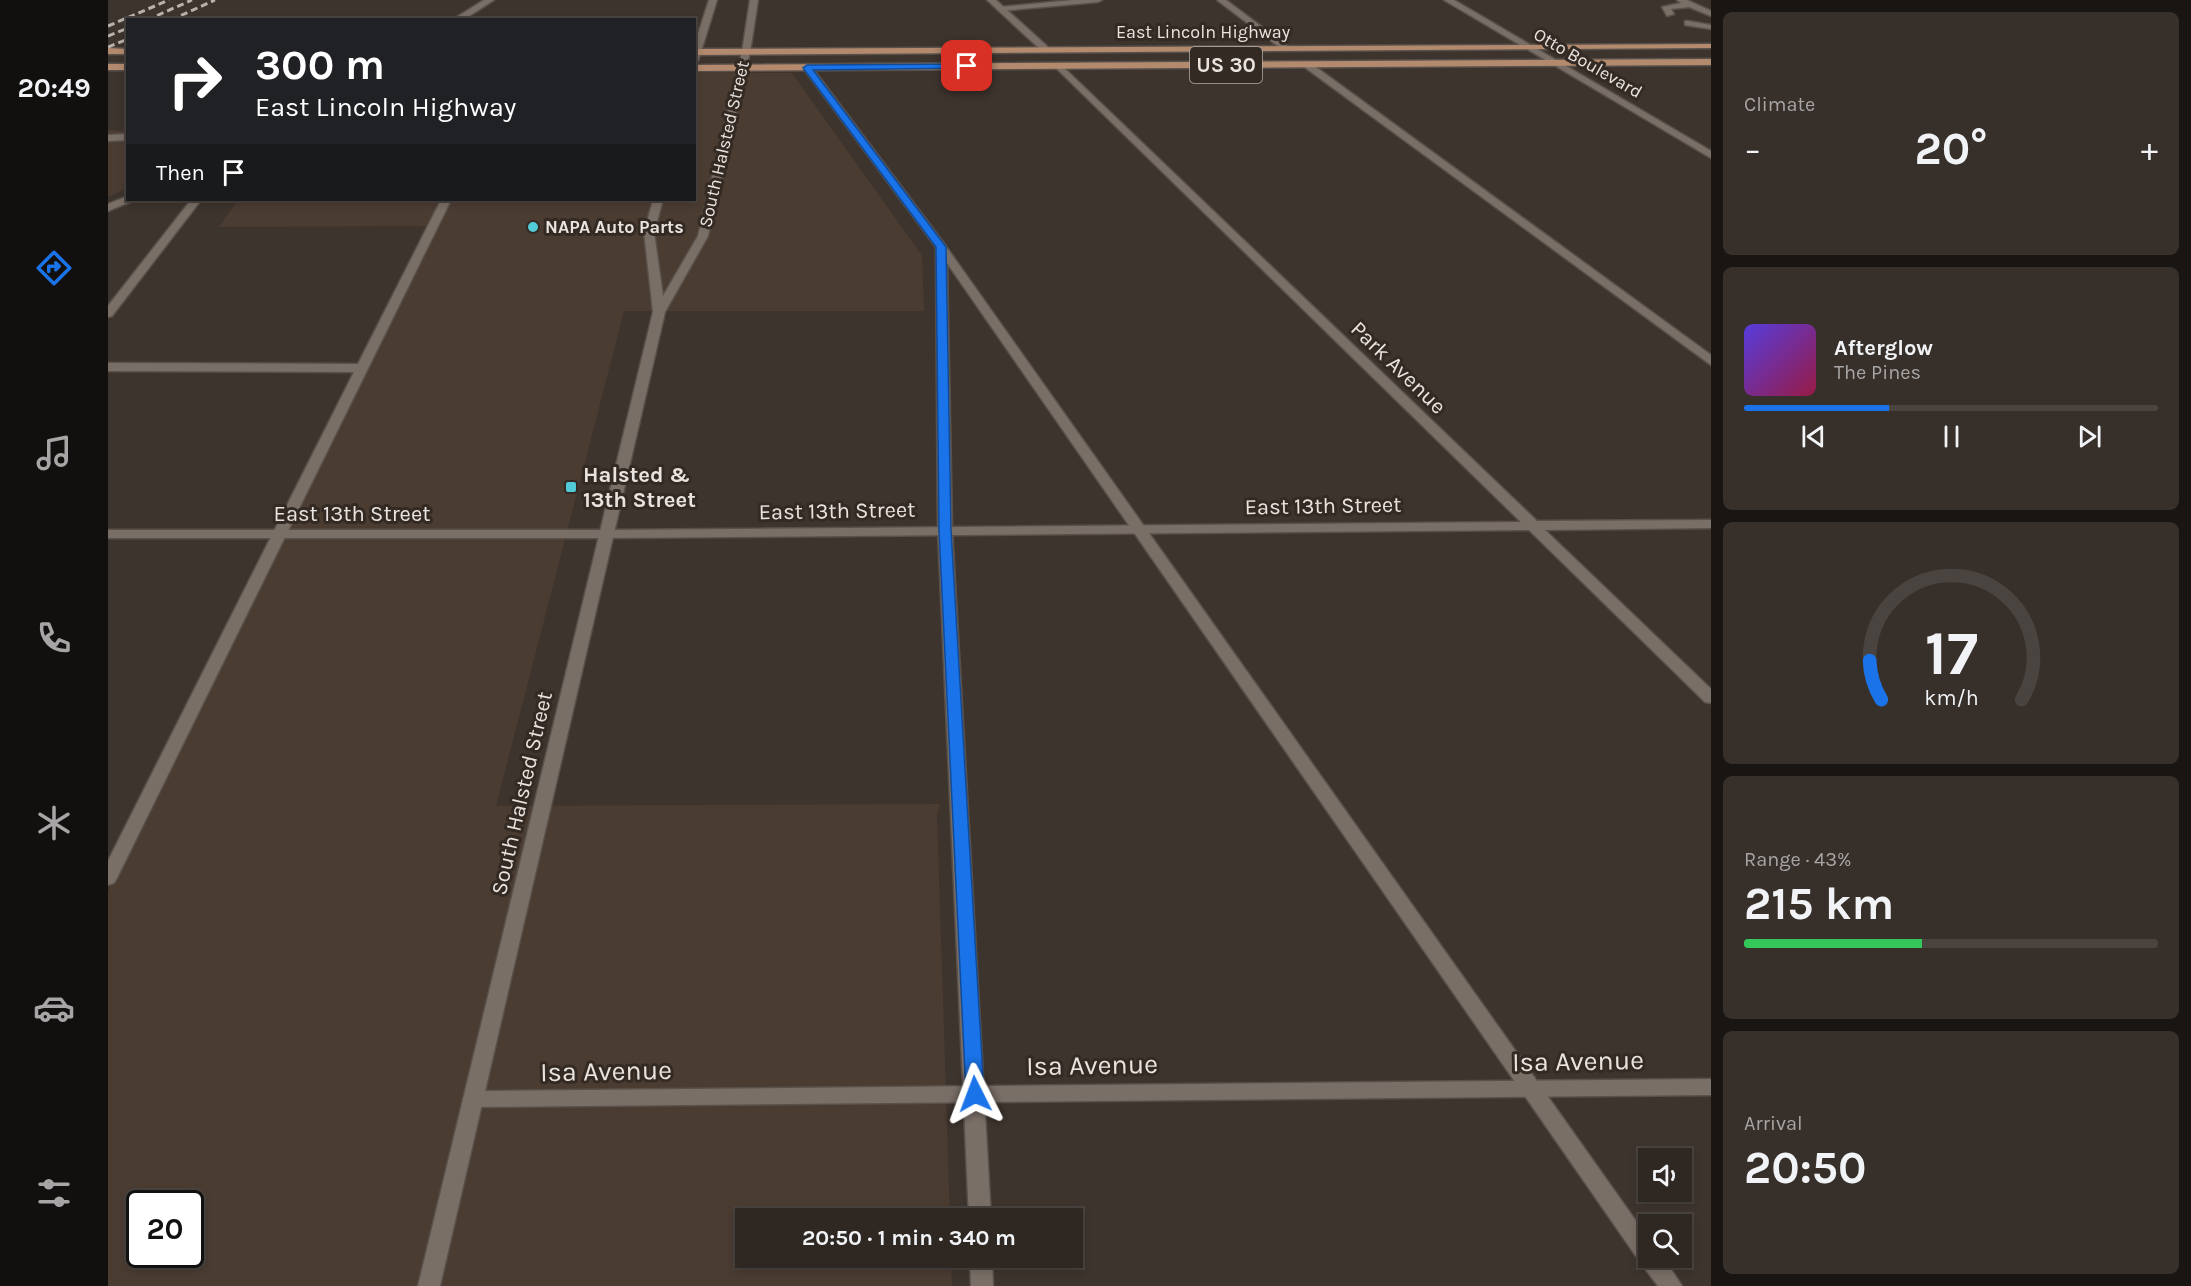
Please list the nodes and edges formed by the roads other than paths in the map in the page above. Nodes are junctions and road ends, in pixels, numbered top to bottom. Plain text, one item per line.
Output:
1 (490, 0) edge
2 (713, 0) edge
3 (754, 0) edge
4 (991, 0) edge
5 (1098, 0) edge
6 (1221, 0) edge
7 (1448, 0) edge
8 (1685, 2) edge
9 (1001, 9) junction
10 (1670, 14) dead end
11 (1711, 14) edge
12 (459, 18) edge
13 (1688, 23) dead end
14 (1711, 27) edge
15 (1711, 46) edge
16 (1528, 47) junction
17 (1286, 48) junction
18 (1045, 50) junction
19 (108, 51) edge
20 (696, 51) edge
21 (746, 51) junction
22 (126, 52) edge
23 (1711, 62) edge
24 (1555, 63) junction
25 (1306, 64) junction
26 (1059, 66) junction
27 (108, 67) edge
28 (126, 67) edge
29 (696, 68) edge
30 (741, 68) junction
31 (807, 68) junction
32 (108, 138) edge
33 (126, 138) edge
34 (1711, 155) edge
35 (126, 200) edge
36 (195, 201) edge
37 (446, 201) edge
38 (658, 201) edge
39 (108, 208) edge
40 (941, 247) junction
41 (659, 312) junction
42 (108, 314) edge
43 (1711, 361) edge
44 (108, 367) edge
45 (363, 368) junction
46 (1531, 524) junction
47 (1711, 524) edge
48 (1140, 528) junction
49 (945, 530) junction
50 (108, 534) edge
51 (281, 534) junction
52 (607, 534) junction
53 (1711, 698) edge
54 (108, 878) edge
55 (1711, 1087) edge
56 (1530, 1088) junction
57 (975, 1094) junction
58 (473, 1099) junction
59 (980, 1208) edge
60 (1638, 1240) edge
61 (981, 1268) edge
62 (1658, 1268) edge
63 (429, 1286) edge
64 (982, 1286) edge
65 (1671, 1286) edge

1 - 12 street
2 - 20 street
3 - 21 street, South Halsted Street
4 - 9 street
5 - 9 street
6 - 17 street
7 - 16 street, Otto Boulevard
8 - 10 street
8 - 11 street
9 - 18 street
13 - 14 street
15 - 16 main road, East Lincoln Highway / US 30
16 - 17 main road, East Lincoln Highway / US 30
16 - 24 street, Otto Boulevard
17 - 18 main road, East Lincoln Highway / US 30
18 - 21 main road, East Lincoln Highway / US 30
19 - 22 main road
20 - 21 main road, East Lincoln Highway / US 30
21 - 30 street, South Halsted Street
23 - 24 main road, East Lincoln Highway / US 30
24 - 25 main road, East Lincoln Highway / US 30
24 - 34 street, Otto Boulevard
25 - 26 main road, East Lincoln Highway / US 30
25 - 43 street
26 - 31 main road, East Lincoln Highway / US 30
26 - 46 street, Park Avenue
27 - 28 main road
29 - 30 main road, US 30
30 - 31 main road, East Lincoln Highway / US 30
30 - 41 street, South Halsted Street
31 - 40 street
32 - 33 street
35 - 39 street
36 - 42 street
37 - 45 street
38 - 41 street, South Halsted Street
40 - 48 street
40 - 49 street
41 - 52 street, South Halsted Street
44 - 45 street
45 - 51 street
46 - 47 street, East 13th Street
46 - 48 street, East 13th Street
46 - 53 street, Park Avenue
48 - 49 street, East 13th Street
48 - 56 street
49 - 52 street, East 13th Street
49 - 57 street
50 - 51 street, East 13th Street
51 - 52 street, East 13th Street
51 - 54 street
52 - 58 street, South Halsted Street
55 - 56 street, Isa Avenue
56 - 57 street, Isa Avenue
56 - 60 street
57 - 58 street, Isa Avenue
57 - 59 street
58 - 63 street, South Halsted Street
61 - 64 street
62 - 65 street

